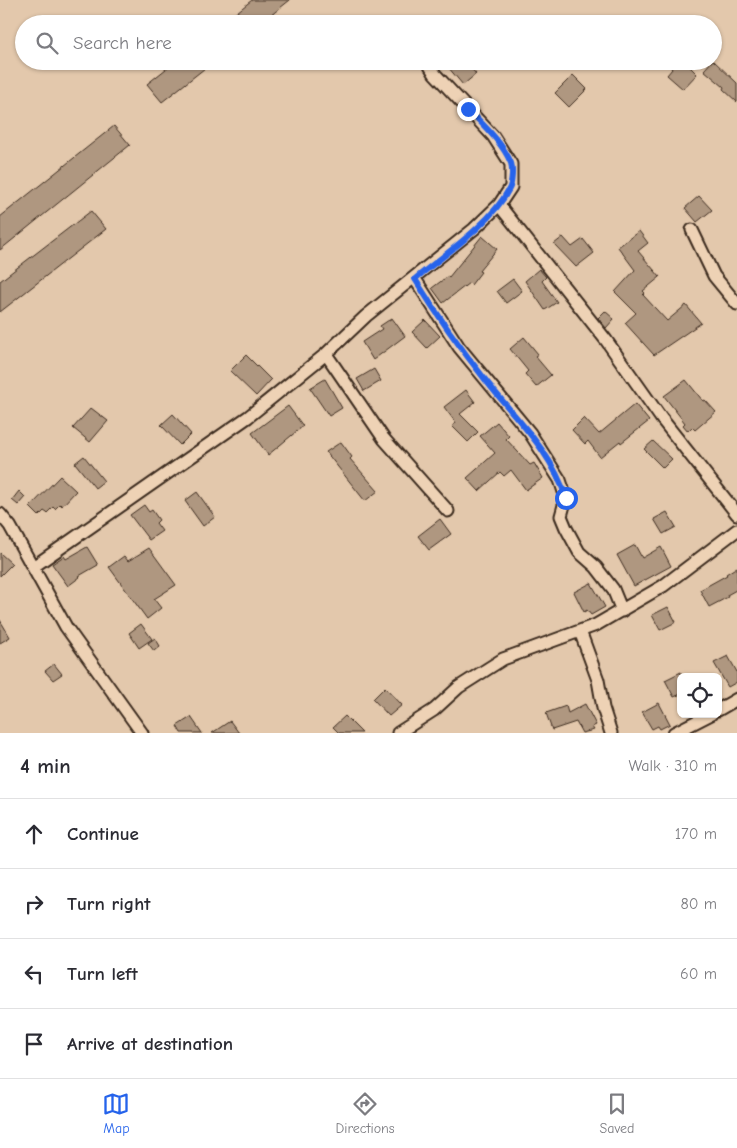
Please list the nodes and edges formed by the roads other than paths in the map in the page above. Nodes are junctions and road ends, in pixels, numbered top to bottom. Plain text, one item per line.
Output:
1 (433, 70) edge
2 (499, 205) junction
3 (692, 230) dead end
4 (415, 279) junction
5 (737, 304) edge
6 (326, 354) junction
7 (448, 511) dead end
8 (0, 514) edge
9 (737, 514) edge
10 (737, 530) edge
11 (33, 567) junction
12 (622, 611) junction
13 (580, 632) junction
14 (737, 699) edge
15 (722, 708) edge
16 (703, 718) edge
17 (142, 733) edge
18 (398, 733) edge
19 (611, 733) edge
20 (674, 733) edge

1 - 2 street
2 - 4 street
2 - 9 street
3 - 5 street
4 - 6 street
4 - 12 street
6 - 7 street
6 - 11 street
8 - 11 street
10 - 12 street
11 - 17 street
12 - 13 street
13 - 18 street
13 - 19 street
14 - 15 street
16 - 20 street

